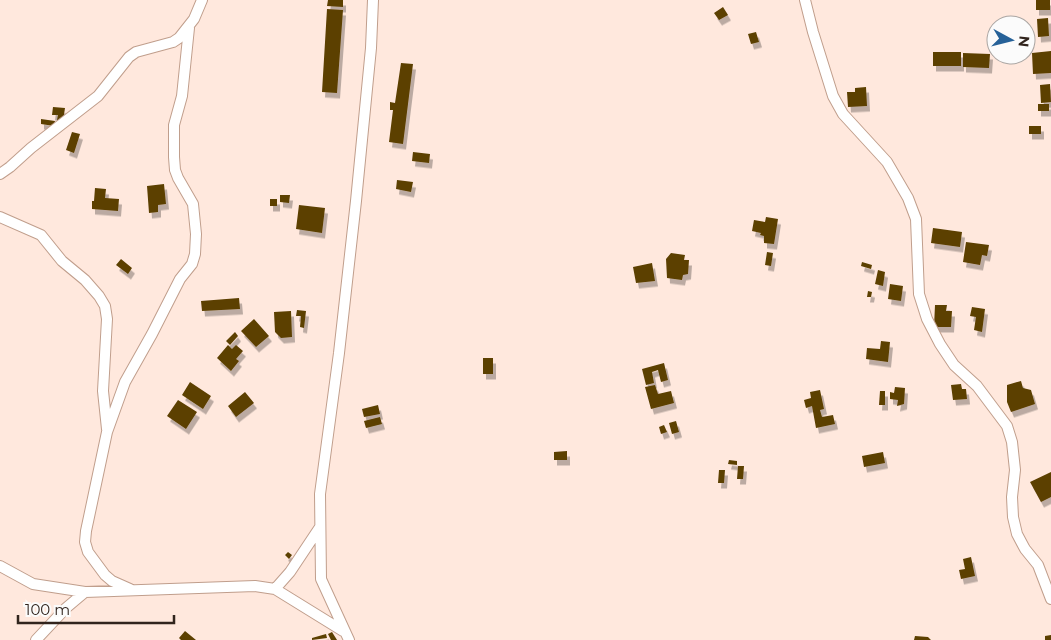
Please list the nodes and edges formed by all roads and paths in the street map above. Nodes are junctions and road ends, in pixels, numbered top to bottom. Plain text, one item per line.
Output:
1 (202, 0) edge
2 (373, 0) edge
3 (805, 0) edge
4 (189, 28) junction
5 (0, 174) edge
6 (0, 217) edge
7 (108, 432) junction
8 (320, 527) junction
9 (0, 566) edge
10 (130, 589) junction
11 (275, 589) junction
12 (85, 592) junction
13 (1051, 599) edge
14 (346, 635) edge
15 (36, 640) edge

1 - 4 street
2 - 8 street
3 - 13 street
4 - 5 street
4 - 7 street
6 - 7 street
7 - 10 street
8 - 11 street
8 - 14 street
9 - 12 street
10 - 11 street
10 - 12 street
11 - 14 street
12 - 15 street

